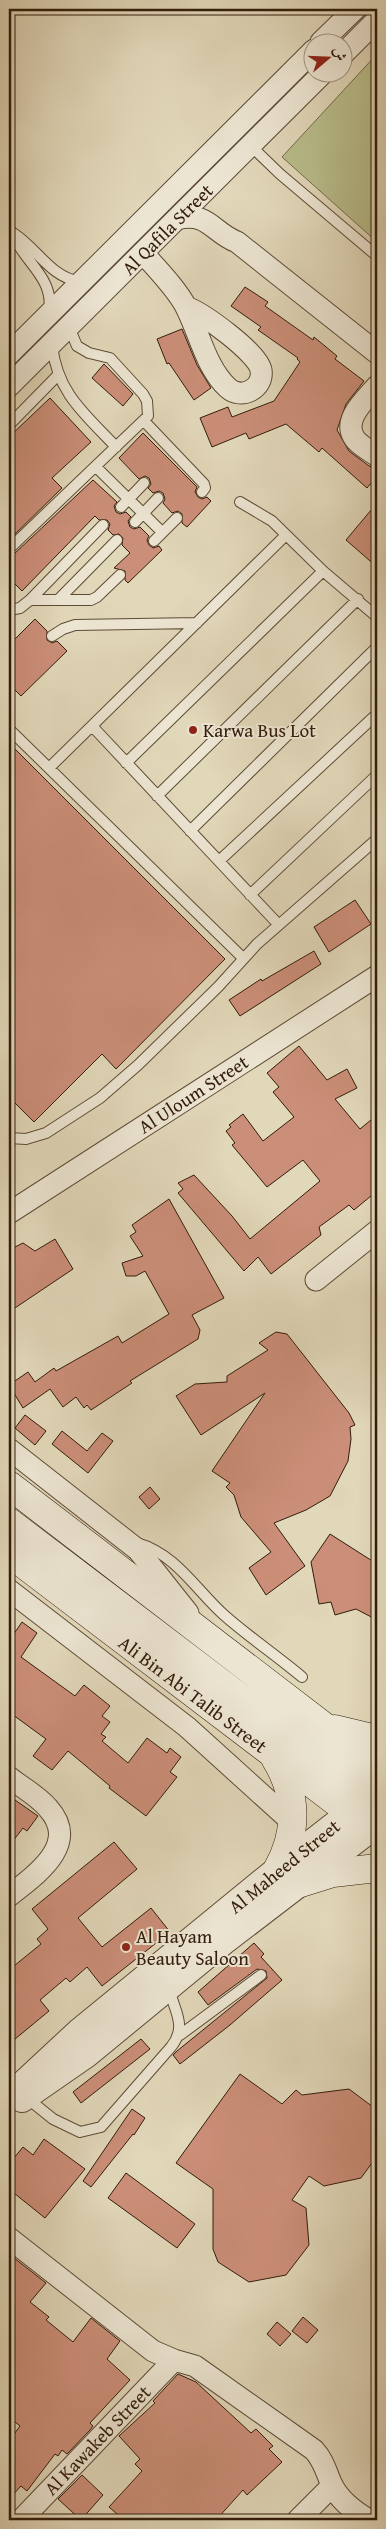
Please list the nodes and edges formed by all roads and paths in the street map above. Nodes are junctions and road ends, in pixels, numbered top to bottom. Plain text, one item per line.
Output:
1 (355, 9) edge
2 (377, 20) edge
3 (331, 32) edge
4 (354, 44) edge
5 (304, 60) edge
6 (314, 82) edge
7 (251, 146) junction
8 (207, 190) junction
9 (177, 219) junction
10 (10, 230) edge
11 (237, 242) junction
12 (143, 253) junction
13 (377, 256) edge
14 (81, 282) junction
15 (186, 307) dead end
16 (48, 315) junction
17 (69, 326) junction
18 (52, 344) junction
19 (377, 353) edge
20 (9, 354) edge
21 (58, 375) junction
22 (9, 386) edge
23 (377, 386) edge
24 (144, 421) junction
25 (9, 424) edge
26 (116, 447) junction
27 (377, 456) edge
28 (96, 467) junction
29 (144, 483) dead end
30 (202, 492) dead end
31 (158, 498) dead end
32 (240, 502) dead end
33 (125, 503) junction
34 (143, 514) junction
35 (177, 518) dead end
36 (135, 522) dead end
37 (103, 525) dead end
38 (162, 532) junction
39 (286, 535) junction
40 (118, 540) dead end
41 (154, 541) dead end
42 (9, 549) edge
43 (323, 570) junction
44 (120, 575) dead end
45 (358, 599) junction
46 (30, 600) junction
47 (58, 600) junction
48 (9, 610) edge
49 (377, 617) edge
50 (198, 623) junction
51 (52, 636) dead end
52 (377, 646) edge
53 (377, 714) edge
54 (92, 726) junction
55 (9, 729) edge
56 (126, 763) junction
57 (48, 768) junction
58 (377, 775) edge
59 (157, 796) junction
60 (190, 831) junction
61 (377, 839) edge
62 (220, 862) junction
63 (250, 895) junction
64 (278, 924) junction
65 (244, 958) junction
66 (377, 976) edge
67 (9, 1138) edge
68 (9, 1212) edge
69 (377, 1231) edge
70 (316, 1280) dead end
71 (9, 1449) edge
72 (9, 1485) edge
73 (9, 1522) edge
74 (127, 1540) junction
75 (9, 1554) edge
76 (178, 1568) junction
77 (166, 1587) junction
78 (9, 1590) edge
79 (207, 1637) junction
80 (302, 1676) dead end
81 (324, 1726) junction
82 (377, 1739) edge
83 (273, 1755) junction
84 (377, 1767) edge
85 (9, 1777) edge
86 (372, 1812) edge
87 (294, 1823) junction
88 (377, 1868) edge
89 (287, 1877) junction
90 (9, 1896) edge
91 (262, 1975) dead end
92 (168, 1987) junction
93 (180, 2035) junction
94 (15, 2099) edge
95 (9, 2238) edge
96 (174, 2360) junction
97 (332, 2486) junction
98 (361, 2518) edge
99 (21, 2520) edge
100 (298, 2520) edge

1 - 3 street
2 - 4 street
5 - 14 street, Al Qafila Street
6 - 7 street, Al Qafila Street
7 - 8 street, Al Qafila Street
7 - 13 lane
8 - 9 street, Al Qafila Street
8 - 11 street
9 - 11 street
9 - 12 street, Al Qafila Street
10 - 14 lane
10 - 16 lane
11 - 19 street
12 - 15 street
12 - 17 street, Al Qafila Street
14 - 16 street, Al Qafila Street
16 - 20 street, Al Qafila Street
17 - 18 street, Al Qafila Street
17 - 24 lane
18 - 21 lane
18 - 22 street, Al Qafila Street
21 - 25 lane
21 - 26 lane
23 - 27 street
24 - 26 lane
24 - 30 lane
26 - 28 lane
28 - 33 lane
28 - 42 lane
29 - 33 lane
31 - 34 lane
32 - 39 lane
33 - 34 lane
34 - 36 lane
34 - 38 lane
35 - 38 lane
37 - 46 lane
38 - 41 lane
39 - 43 lane
39 - 50 lane
40 - 47 lane
43 - 45 lane
43 - 56 lane
44 - 47 lane
45 - 49 lane
45 - 59 lane
46 - 47 lane
46 - 48 lane
50 - 51 lane
50 - 54 lane
52 - 60 lane
53 - 62 lane
54 - 56 lane
54 - 57 lane
55 - 57 lane
56 - 59 lane
57 - 65 lane
58 - 63 lane
59 - 60 lane
60 - 62 lane
61 - 64 lane
62 - 63 lane
63 - 64 lane
64 - 65 lane
65 - 67 lane
66 - 68 street, Al Uloum Street
69 - 70 street
71 - 74 street
72 - 79 main road
73 - 86 main road
74 - 76 lane
74 - 77 street
75 - 83 main road, Ali Bin Abi Talib Street
76 - 77 lane
76 - 80 lane
77 - 79 street
78 - 87 street, Ali Bin Abi Talib Street
79 - 81 main road
81 - 82 main road
81 - 84 main road
83 - 86 main road, Ali Bin Abi Talib Street
83 - 87 main road
85 - 90 street
86 - 89 street, Al Maheed Street
87 - 89 main road
88 - 89 main road
89 - 92 street, Al Maheed Street
89 - 94 street, Al Maheed Street
91 - 93 lane
92 - 93 lane
92 - 94 street, Al Maheed Street
93 - 94 lane
95 - 96 street
96 - 97 street
96 - 99 street, Al Kawakeb Street
97 - 98 street
97 - 100 street

